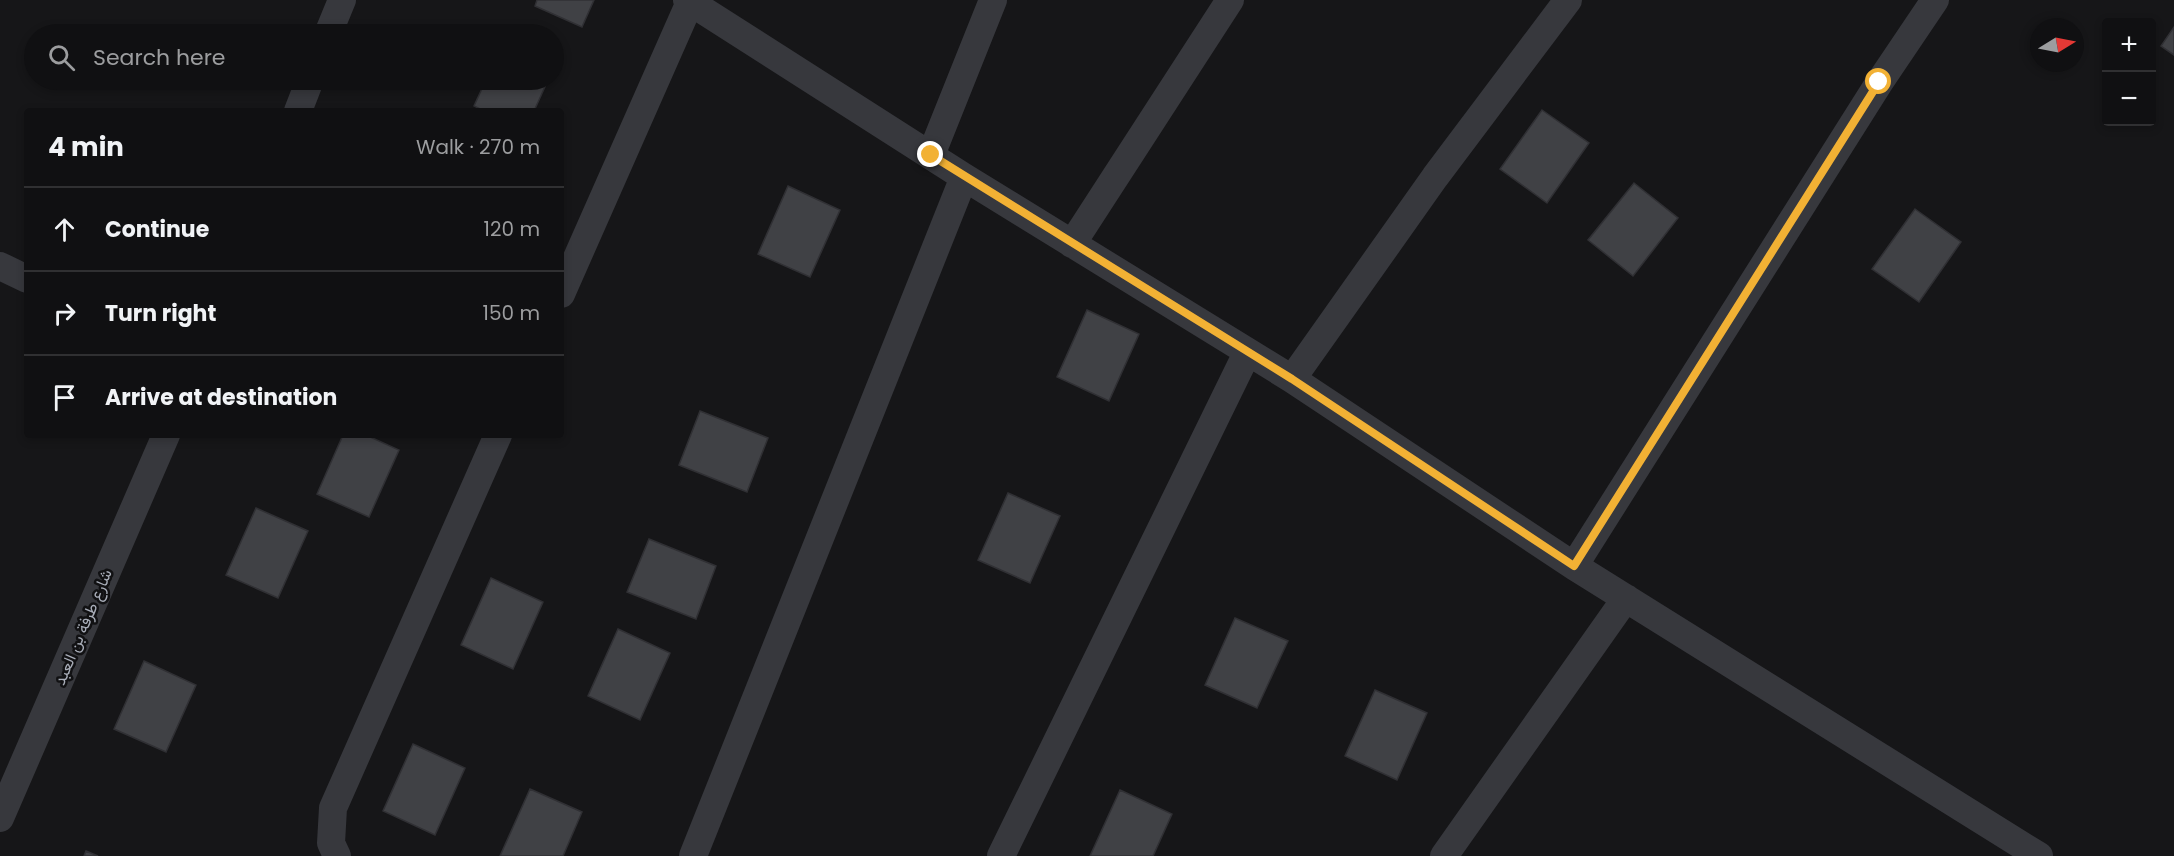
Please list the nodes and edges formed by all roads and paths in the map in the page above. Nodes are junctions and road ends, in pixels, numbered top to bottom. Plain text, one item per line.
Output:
1 (342, 0) edge
2 (993, 0) edge
3 (1230, 0) edge
4 (1568, 0) edge
5 (1935, 0) edge
6 (689, 1) edge
7 (332, 24) edge
8 (306, 90) edge
9 (299, 108) edge
10 (931, 155) junction
11 (964, 177) junction
12 (1072, 244) junction
13 (0, 266) edge
14 (24, 278) edge
15 (564, 287) edge
16 (1247, 353) junction
17 (1292, 379) junction
18 (165, 438) edge
19 (497, 438) edge
20 (1574, 566) junction
21 (1626, 598) junction
22 (0, 818) edge
23 (337, 856) edge
24 (693, 856) edge
25 (1001, 856) edge
26 (1444, 856) edge
27 (2039, 856) edge

1 - 7 street
2 - 10 street
3 - 12 street
4 - 17 street
5 - 20 street
6 - 10 street
6 - 15 street
8 - 9 street
10 - 11 street
11 - 12 street
11 - 24 street
12 - 16 street
13 - 14 street
16 - 17 street
16 - 25 street
17 - 20 street
18 - 22 street, شارع طرفة بن العبد
19 - 23 street
20 - 21 street
21 - 26 street
21 - 27 street

